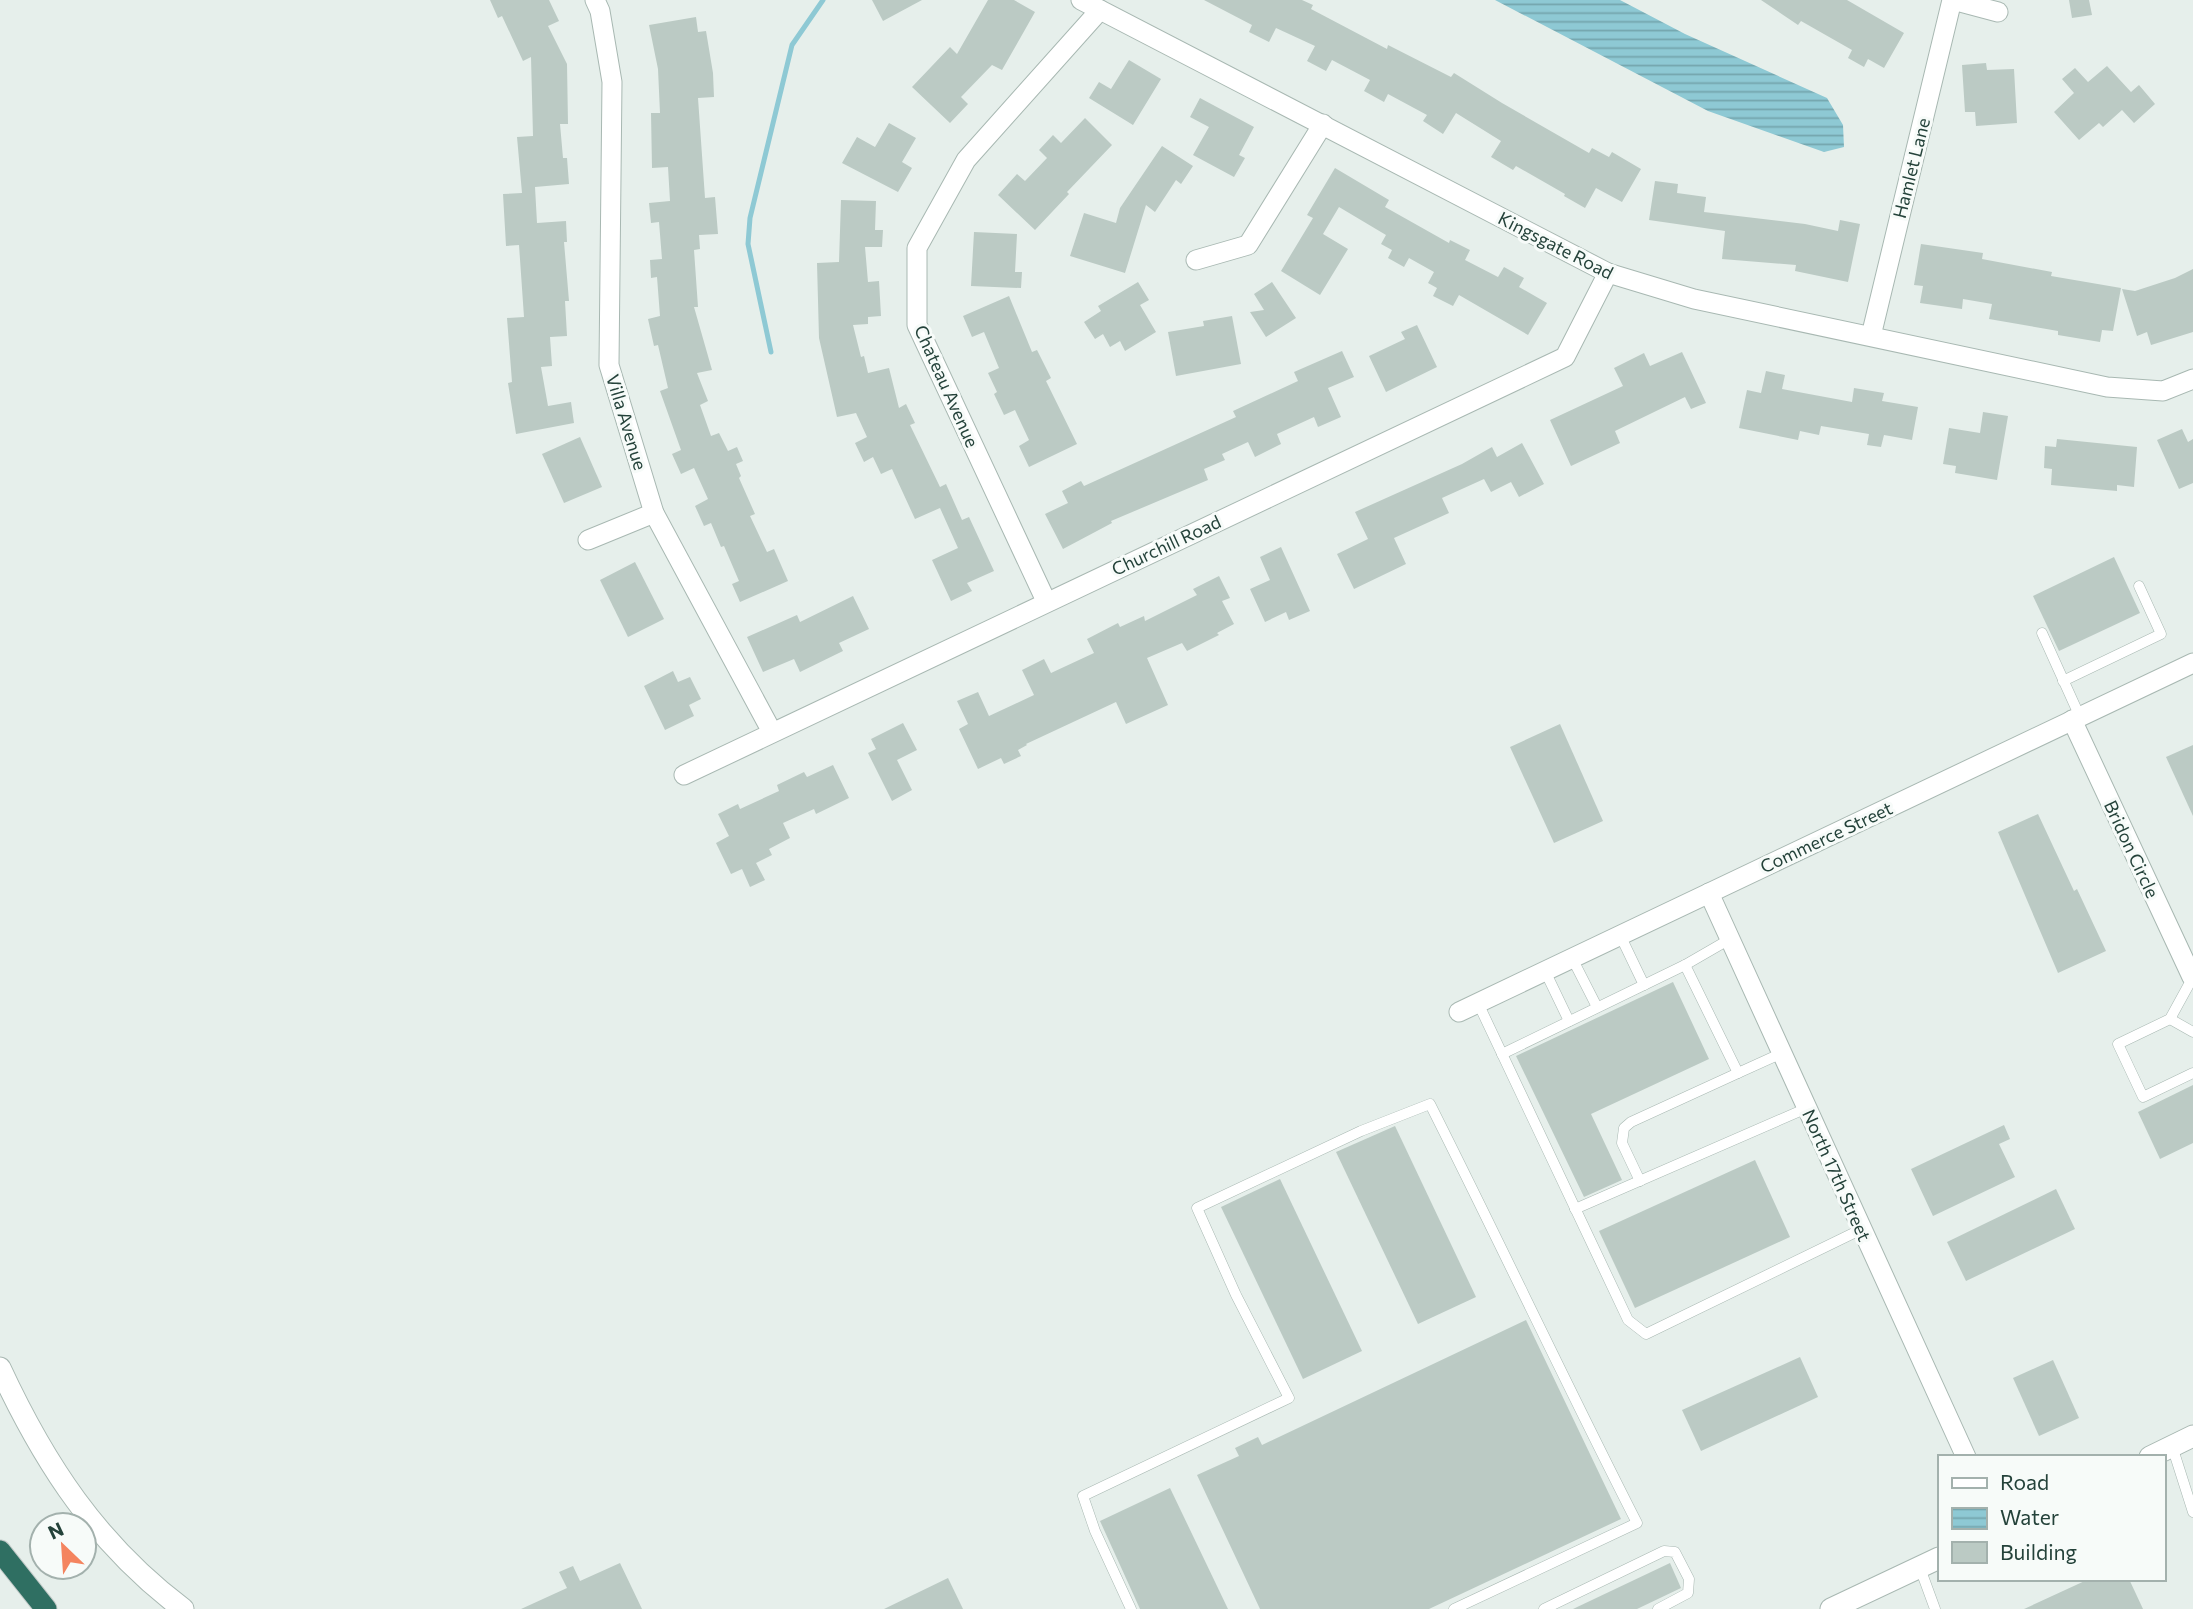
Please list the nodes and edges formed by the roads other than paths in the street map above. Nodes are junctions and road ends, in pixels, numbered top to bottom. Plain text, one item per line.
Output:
1 (595, 0) edge
2 (1081, 0) edge
3 (1952, 0) edge
4 (1100, 10) junction
5 (1998, 12) dead end
6 (1323, 124) junction
7 (1196, 260) dead end
8 (1608, 273) junction
9 (1871, 335) junction
10 (2193, 379) edge
11 (654, 513) junction
12 (588, 540) dead end
13 (2138, 586) dead end
14 (1046, 601) junction
15 (2042, 633) dead end
16 (2193, 663) edge
17 (2063, 681) junction
18 (2076, 718) junction
19 (772, 732) junction
20 (684, 775) dead end
21 (1709, 893) junction
22 (1620, 935) junction
23 (1730, 939) junction
24 (1572, 958) junction
25 (1685, 965) junction
26 (1545, 971) junction
27 (2193, 977) edge
28 (1644, 985) junction
29 (1478, 1003) junction
30 (1597, 1007) junction
31 (1458, 1012) dead end
32 (2170, 1019) junction
33 (1569, 1021) junction
34 (2193, 1032) edge
35 (1782, 1053) junction
36 (1502, 1054) junction
37 (1738, 1073) junction
38 (2193, 1073) edge
39 (1807, 1108) junction
40 (1640, 1181) junction
41 (1575, 1209) junction
42 (1862, 1229) junction
43 (0, 1368) edge
44 (2193, 1436) edge
45 (2172, 1446) junction
46 (1965, 1455) edge
47 (2154, 1455) edge
48 (2193, 1512) edge
49 (0, 1550) edge
50 (1938, 1558) edge
51 (1919, 1567) junction
52 (46, 1609) edge
53 (183, 1609) edge
54 (1131, 1609) edge
55 (1454, 1609) edge
56 (1544, 1609) edge
57 (1658, 1609) edge
58 (1831, 1609) edge
59 (1935, 1609) edge

1 - 11 street, Villa Avenue
2 - 4 street, Kingsgate Road
3 - 5 street, Hamlet Lane
3 - 9 street, Hamlet Lane
4 - 6 street, Kingsgate Road
4 - 14 street, Chateau Avenue
6 - 7 street
6 - 8 street, Kingsgate Road
8 - 9 street, Kingsgate Road
8 - 14 street, Churchill Road
9 - 10 street, Kingsgate Road
11 - 12 street
11 - 19 street, Villa Avenue
13 - 17 lane
14 - 19 street, Churchill Road
15 - 17 lane
16 - 18 street, Commerce Street
17 - 18 lane
18 - 21 street, Commerce Street
18 - 27 street, Bridon Circle
19 - 20 street, Churchill Road
21 - 22 street, Commerce Street
21 - 23 street, North 17th Street
22 - 24 street, Commerce Street
22 - 28 lane
23 - 25 lane
23 - 35 street, North 17th Street
24 - 26 street, Commerce Street
24 - 30 lane
25 - 28 lane
25 - 37 lane
26 - 29 street, Commerce Street
26 - 33 lane
27 - 32 lane
28 - 30 lane
29 - 31 street, Commerce Street
29 - 36 lane
30 - 33 lane
32 - 34 lane
32 - 38 lane
33 - 36 lane
35 - 37 lane
35 - 39 street, North 17th Street
36 - 41 lane
37 - 40 lane
39 - 40 lane
39 - 42 street, North 17th Street
40 - 41 lane
41 - 42 lane
42 - 46 street, North 17th Street
43 - 53 street
44 - 45 street
45 - 47 street
45 - 48 lane
49 - 52 highway
50 - 51 street
51 - 58 street
51 - 59 lane
54 - 55 lane
56 - 57 lane

